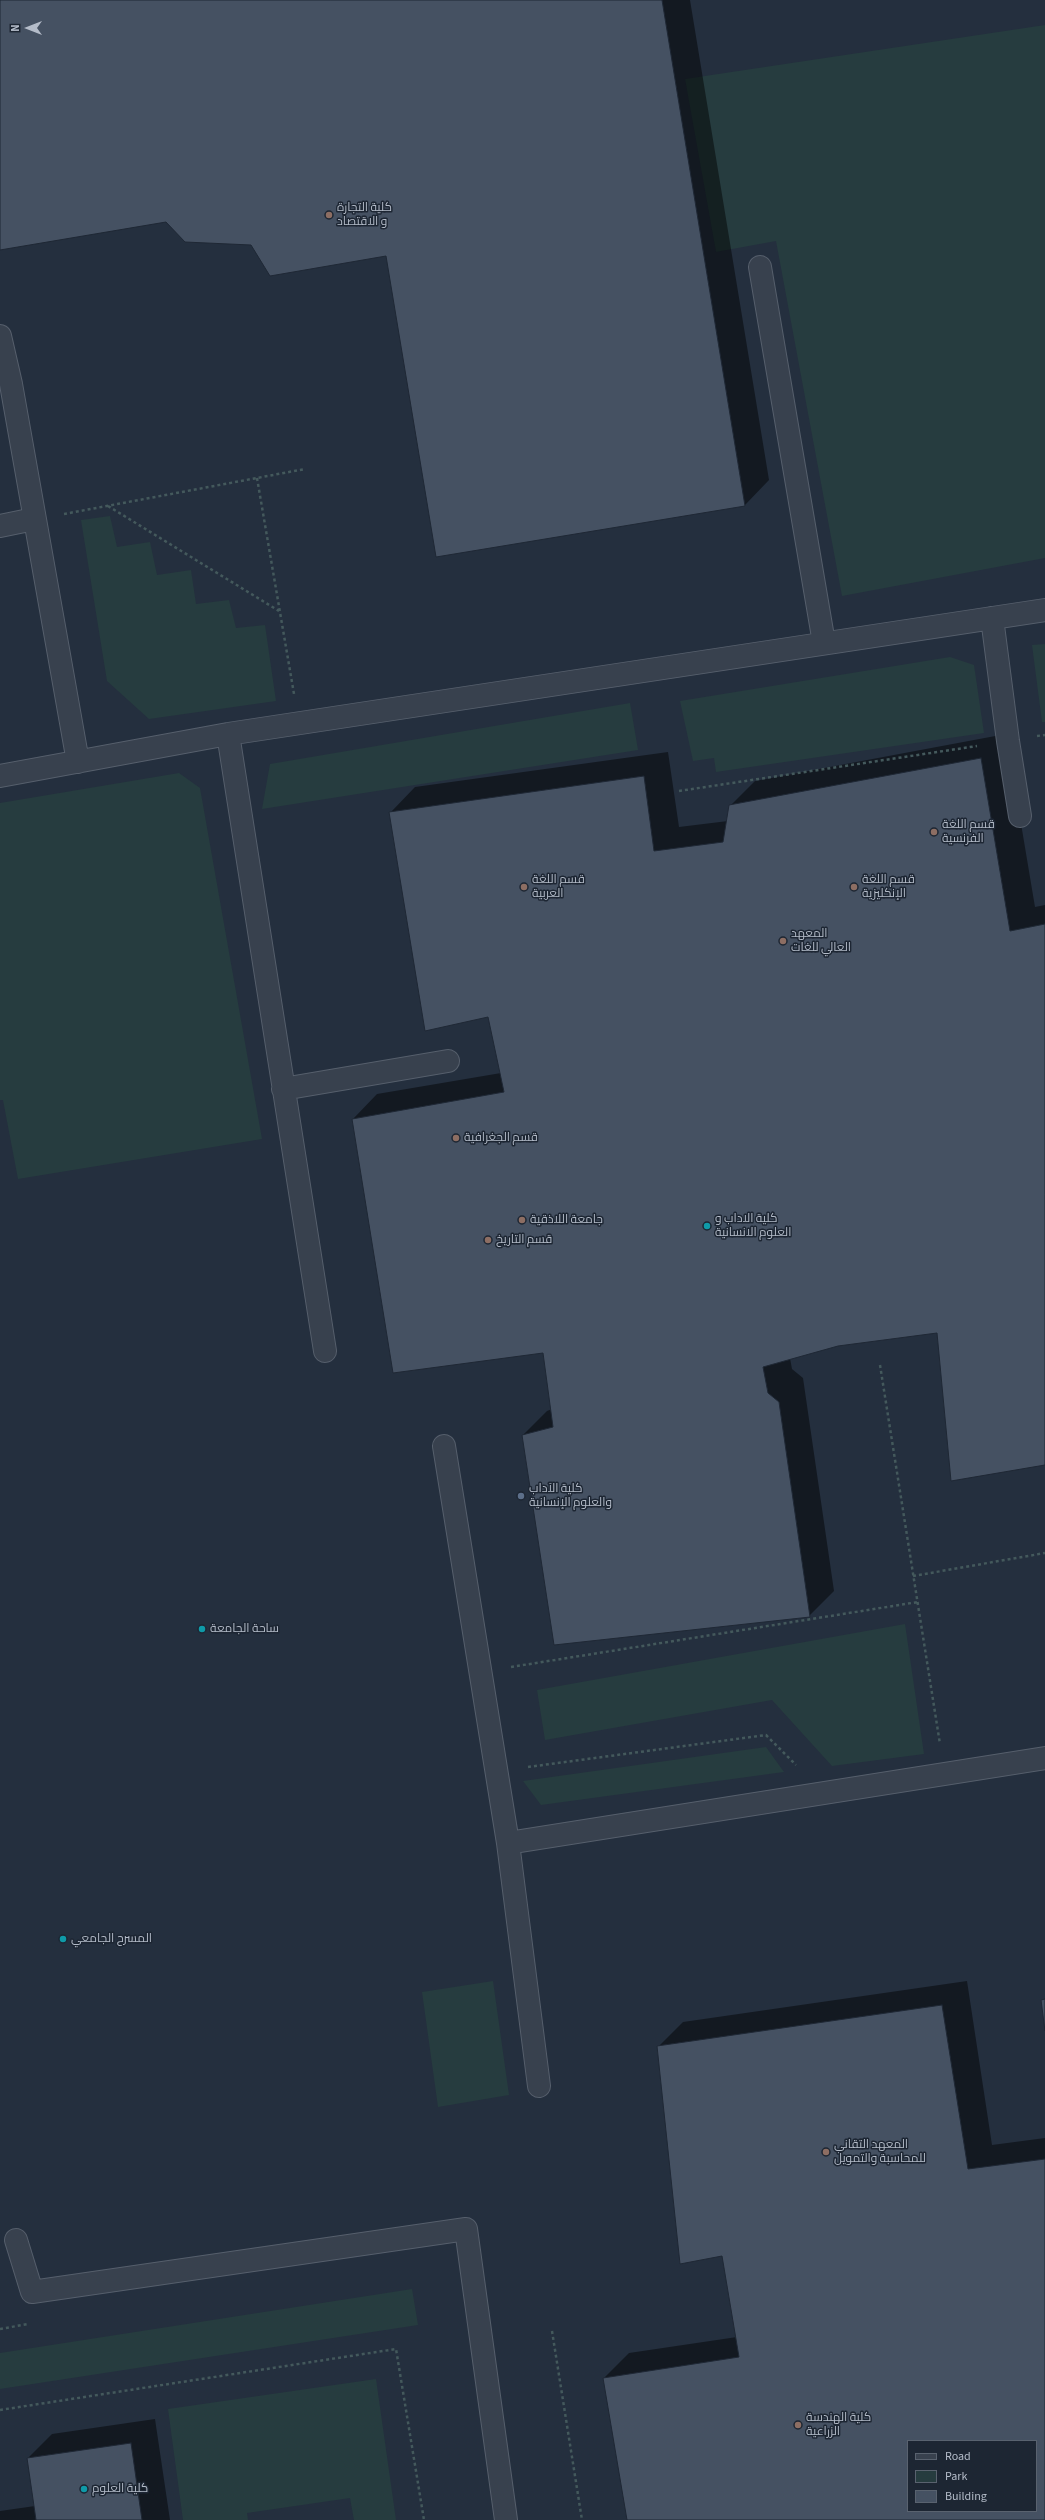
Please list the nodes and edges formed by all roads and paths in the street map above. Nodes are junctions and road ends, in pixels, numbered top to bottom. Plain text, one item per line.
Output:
1 (760, 267) dead end
2 (0, 336) edge
3 (306, 469) dead end
4 (257, 478) junction
5 (107, 506) junction
6 (34, 519) junction
7 (0, 526) edge
8 (1045, 610) edge
9 (280, 611) junction
10 (992, 618) junction
11 (824, 644) junction
12 (299, 724) junction
13 (228, 734) junction
14 (1045, 735) edge
15 (1008, 741) junction
16 (78, 762) junction
17 (0, 776) edge
18 (679, 791) dead end
19 (1020, 816) dead end
20 (448, 1061) dead end
21 (283, 1089) junction
22 (325, 1352) dead end
23 (880, 1365) dead end
24 (444, 1446) dead end
25 (1045, 1553) edge
26 (913, 1576) junction
27 (918, 1602) junction
28 (481, 1672) junction
29 (1045, 1758) edge
30 (496, 1772) junction
31 (945, 1774) junction
32 (825, 1793) junction
33 (508, 1843) junction
34 (539, 2086) dead end
35 (16, 2240) dead end
36 (552, 2331) dead end
37 (0, 2410) edge
38 (424, 2520) edge
39 (506, 2520) edge
40 (582, 2520) edge

1 - 11 lane
2 - 6 lane
3 - 4 path
4 - 5 path
4 - 9 path
5 - 6 path
5 - 9 path
6 - 7 lane
6 - 16 lane
8 - 10 lane
9 - 12 path
10 - 11 lane
10 - 15 lane
11 - 12 lane
12 - 13 lane
13 - 16 lane
13 - 21 lane
14 - 15 path
15 - 18 path
15 - 19 lane
16 - 17 lane
20 - 21 lane
21 - 22 lane
23 - 26 path
24 - 28 lane
25 - 26 path
26 - 27 path
27 - 28 path
27 - 31 path
28 - 30 lane
29 - 31 lane
30 - 32 path
30 - 33 lane
31 - 32 lane
32 - 33 lane
33 - 34 lane
35 - 39 lane
36 - 40 path
37 - 38 path

